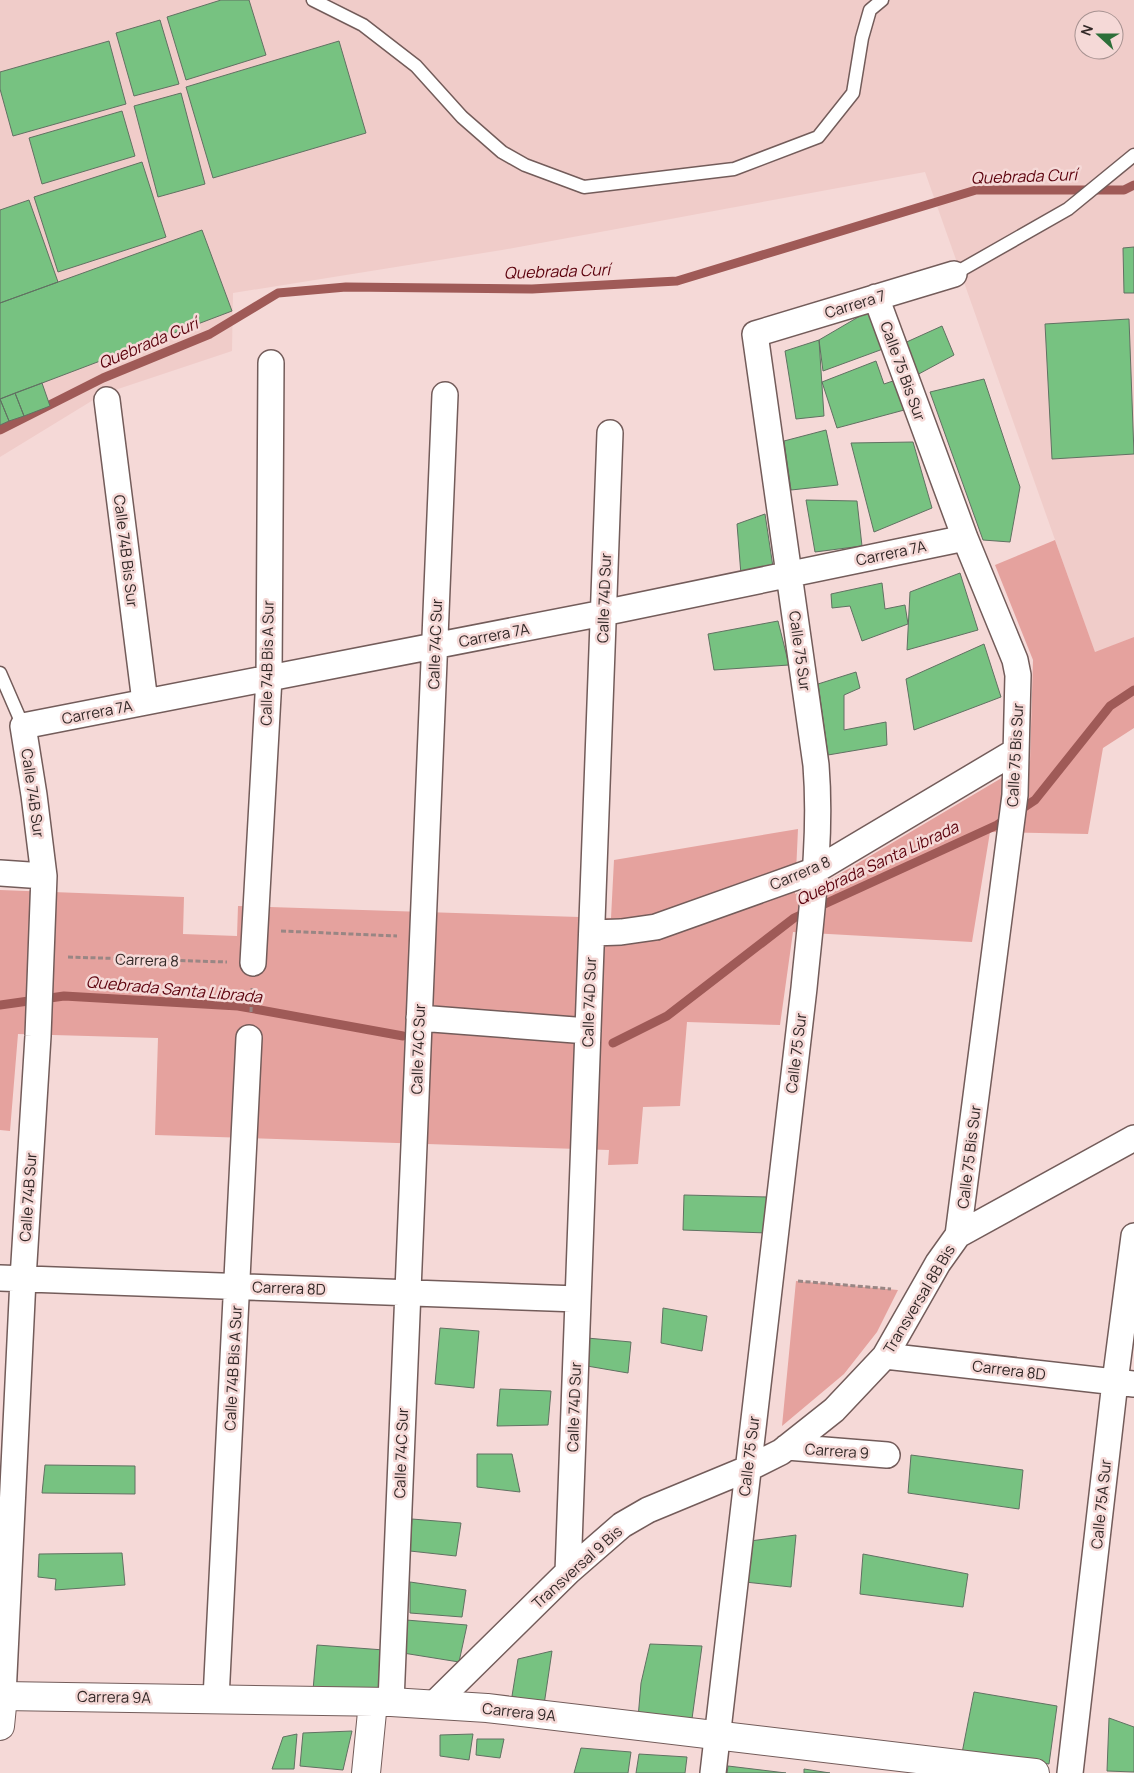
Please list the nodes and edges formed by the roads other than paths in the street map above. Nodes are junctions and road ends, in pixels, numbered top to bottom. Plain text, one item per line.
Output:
1 (313, 0) edge
2 (882, 0) edge
3 (1134, 155) edge
4 (954, 274) joint
5 (876, 297) junction
6 (755, 334) joint
7 (271, 364) dead end
8 (445, 395) dead end
9 (107, 400) dead end
10 (610, 433) dead end
11 (965, 538) junction
12 (790, 574) junction
13 (603, 613) junction
14 (434, 646) junction
15 (0, 673) edge
16 (269, 678) junction
17 (145, 702) junction
18 (22, 726) junction
19 (1016, 751) junction
20 (0, 873) edge
21 (44, 876) junction
22 (815, 879) junction
23 (592, 933) junction
24 (252, 975) road end
25 (419, 1018) junction
26 (250, 1027) road end
27 (588, 1031) junction
28 (1134, 1138) edge
29 (958, 1236) junction
30 (1134, 1236) edge
31 (12, 1279) edge
32 (237, 1287) junction
33 (408, 1293) junction
34 (578, 1298) junction
35 (885, 1356) junction
36 (1124, 1383) edge
37 (787, 1447) junction
38 (887, 1455) dead end
39 (748, 1469) junction
40 (7, 1476) edge
41 (568, 1572) junction
42 (2, 1696) edge
43 (216, 1699) junction
44 (382, 1702) junction
45 (434, 1705) junction
46 (0, 1726) edge
47 (716, 1735) junction
48 (895, 1765) edge
49 (366, 1773) edge
50 (713, 1773) edge
51 (1035, 1773) edge
52 (1070, 1773) edge

1 - 2 lane
3 - 4 lane
4 - 5 street, Carrera 7
5 - 6 street, Carrera 7
5 - 11 street, Calle 75 Bis Sur
6 - 12 street, Calle 75 Sur
7 - 16 street, Calle 74B Bis A Sur
8 - 14 street, Calle 74C Sur
9 - 17 street, Calle 74B Bis Sur
10 - 13 street, Calle 74D Sur
11 - 12 street, Carrera 7A
11 - 19 street, Calle 75 Bis Sur
12 - 13 street, Carrera 7A
12 - 22 street, Calle 75 Sur
13 - 14 street, Carrera 7A
13 - 23 street, Calle 74D Sur
14 - 16 street, Carrera 7A
14 - 25 street, Calle 74C Sur
15 - 18 lane, Calle 74B Sur
16 - 17 street, Carrera 7A
16 - 24 street, Calle 74B Bis A Sur
17 - 18 street, Carrera 7A
18 - 21 street, Calle 74B Sur
19 - 22 street, Carrera 8
19 - 29 street, Calle 75 Bis Sur
20 - 21 street
21 - 31 street, Calle 74B Sur
22 - 23 street, Carrera 8
22 - 39 street, Calle 75 Sur
23 - 27 street, Calle 74D Sur
25 - 27 street
25 - 33 street, Calle 74C Sur
26 - 32 street, Calle 74B Bis A Sur
27 - 34 street, Calle 74D Sur
28 - 29 street, Transversal 8B Bis
29 - 35 street, Transversal 8B Bis
30 - 36 street, Calle 75A Sur
31 - 32 street, Carrera 8D
31 - 40 street, Calle 74B Sur
32 - 33 street, Carrera 8D
32 - 43 street, Calle 74B Bis A Sur
33 - 34 street, Carrera 8D
33 - 44 street, Calle 74C Sur
34 - 41 street, Calle 74D Sur
35 - 36 street, Carrera 8D
35 - 37 street, Transversal 8B Bis
36 - 52 street, Calle 75A Sur
37 - 38 street, Carrera 9
37 - 39 street, Transversal 8B Bis
39 - 41 street, Transversal 9 Bis
39 - 47 street, Calle 75 Sur
40 - 42 street, Calle 74B Sur
41 - 45 street, Transversal 9 Bis
42 - 43 street, Carrera 9A
42 - 46 street, Calle 74B Sur
43 - 44 street, Carrera 9A
44 - 45 street, Carrera 9A
44 - 49 street, Calle 74C Sur
45 - 47 street, Carrera 9A
47 - 48 street, Carrera 9A
47 - 50 street, Calle 75 Sur
48 - 51 street, Carrera 9A

